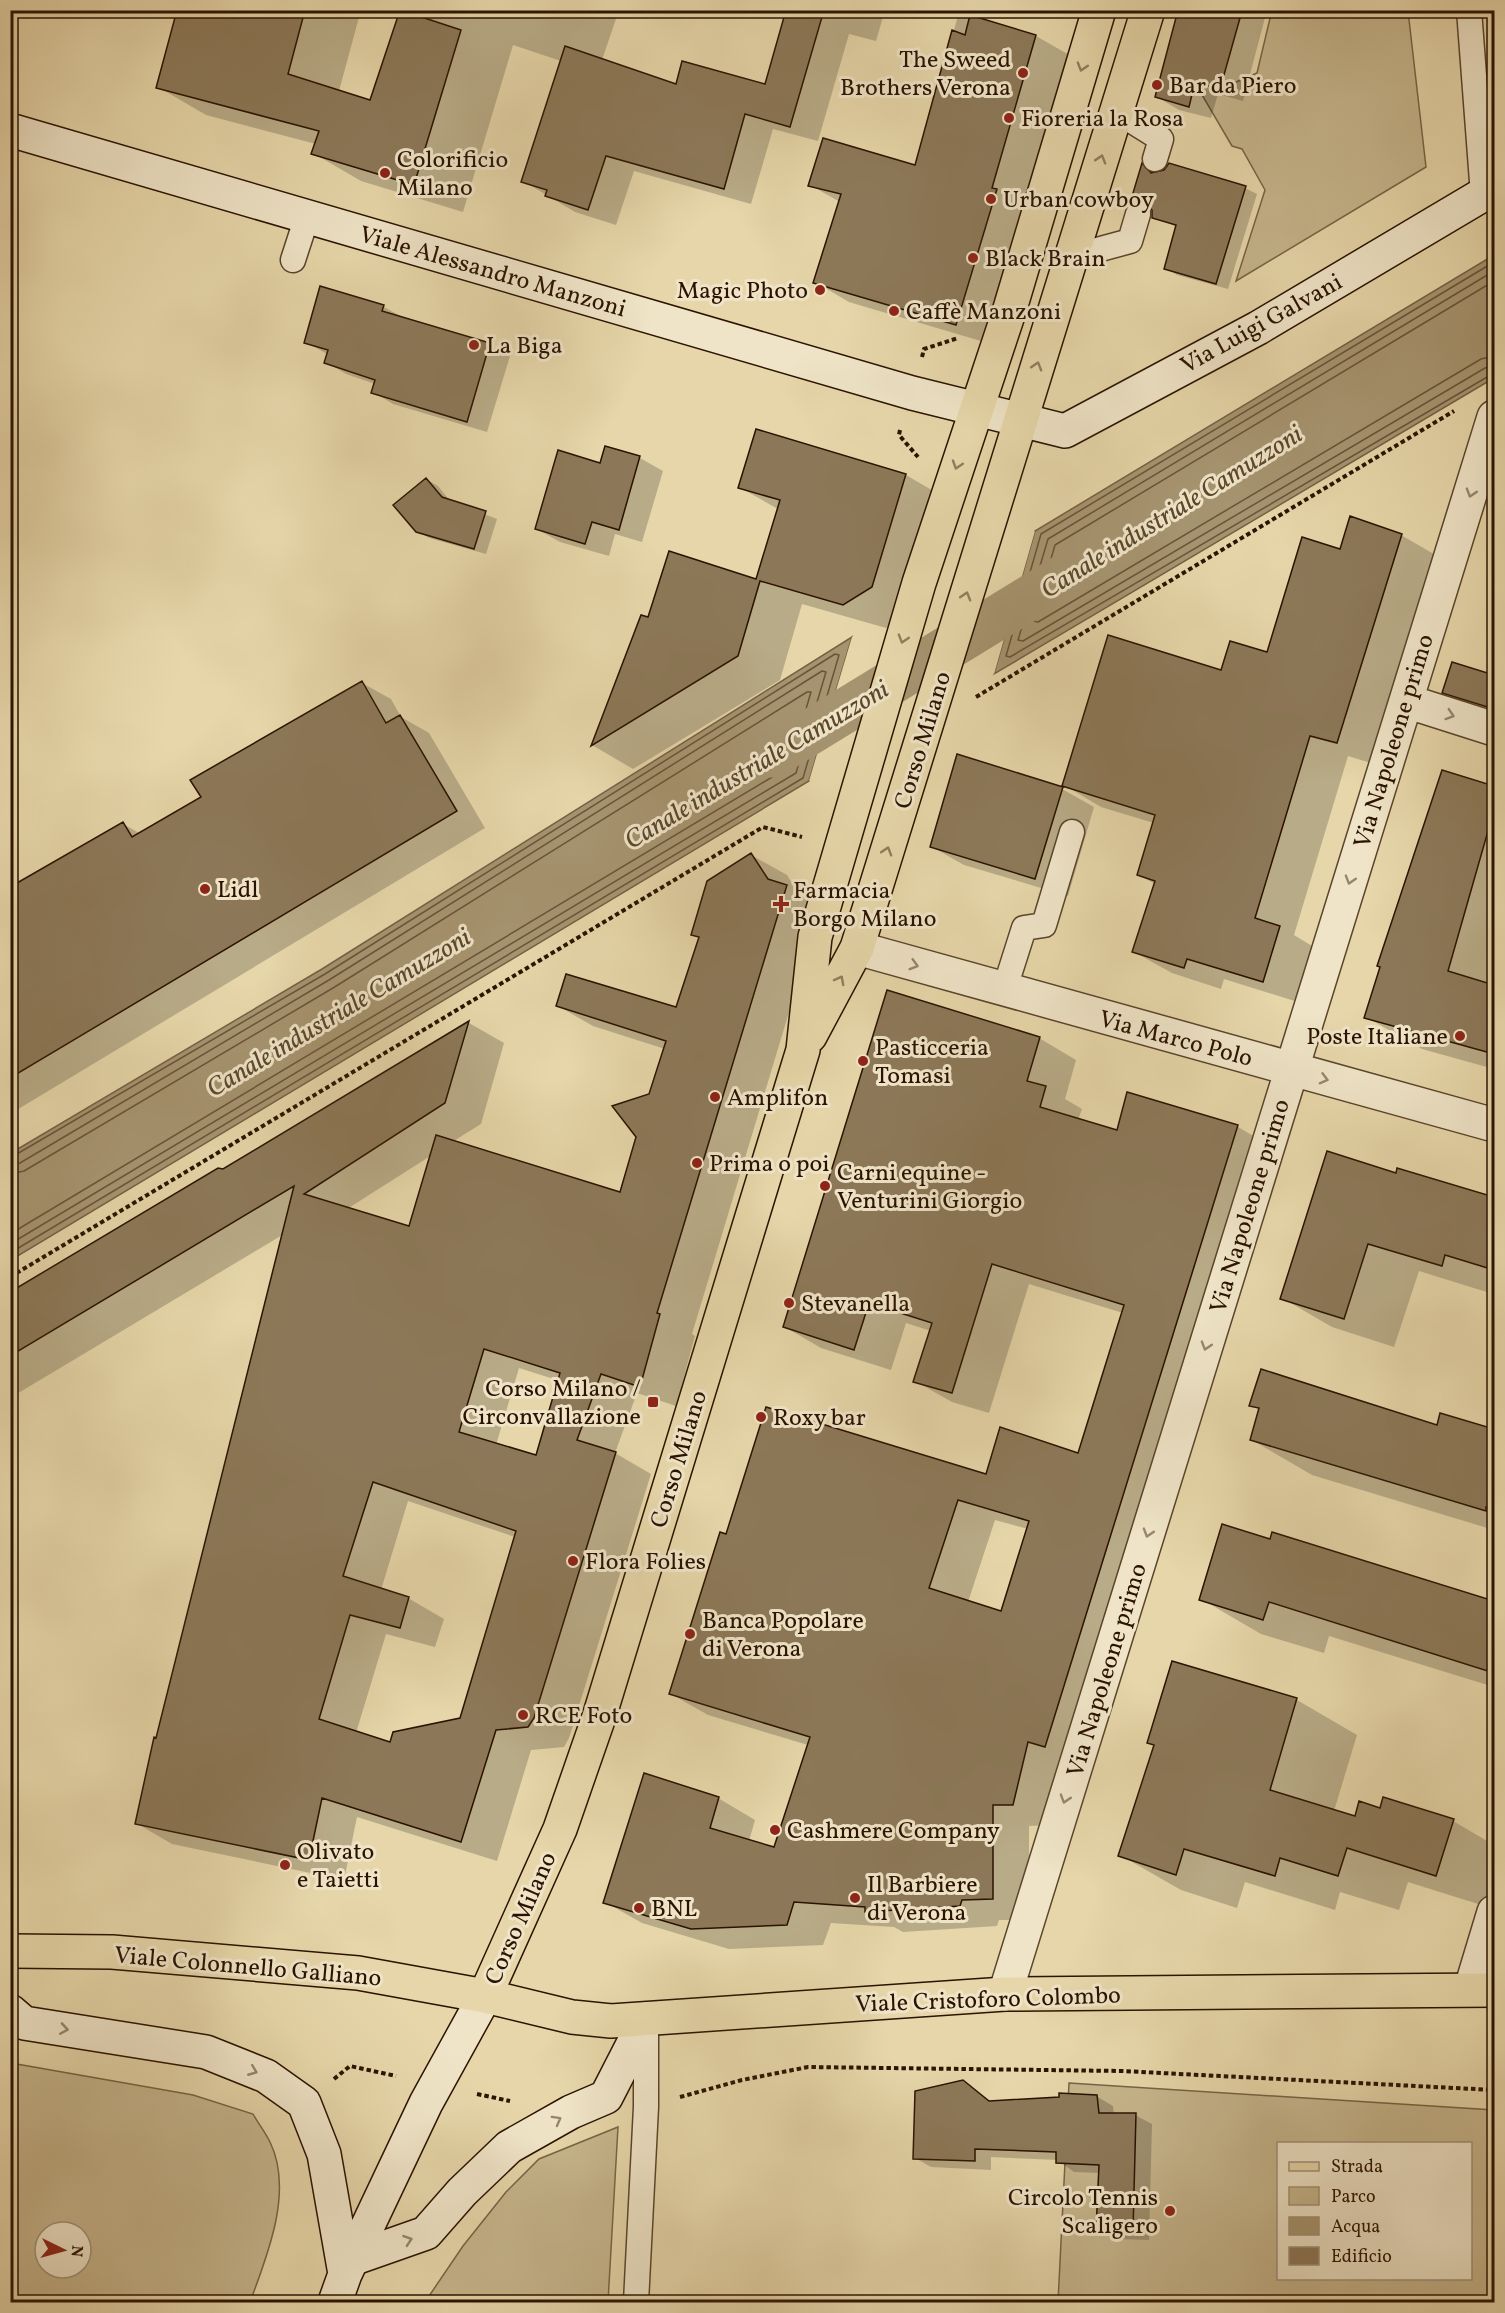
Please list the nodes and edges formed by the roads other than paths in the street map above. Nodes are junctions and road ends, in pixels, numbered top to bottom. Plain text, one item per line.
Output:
1 (1099, 10) edge
2 (1148, 10) edge
3 (1469, 10) edge
4 (1116, 111) junction
5 (10, 130) edge
6 (1155, 159) dead end
7 (1489, 191) edge
8 (1138, 214) dead end
9 (307, 217) junction
10 (1071, 257) junction
11 (293, 261) dead end
12 (975, 409) junction
13 (1494, 417) edge
14 (1020, 422) junction
15 (1406, 701) junction
16 (1494, 729) edge
17 (1072, 832) dead end
18 (857, 948) junction
19 (1004, 991) junction
20 (803, 1050) junction
21 (1291, 1070) junction
22 (1494, 1125) edge
23 (1494, 1912) edge
24 (10, 1951) edge
25 (1483, 1989) edge
26 (1005, 1994) junction
27 (485, 1996) junction
28 (10, 2011) edge
29 (646, 2019) junction
30 (344, 2279) edge
31 (636, 2302) edge

1 -> 12 main road, Corso Milano
2 - 4 main road, Corso Milano
3 - 7 lane
4 - 6 lane
10 -> 4 main road, Corso Milano
5 - 9 street, Viale Alessandro Manzoni
7 - 14 street, Via Luigi Galvani
8 - 10 lane
9 - 11 lane
9 - 12 street, Viale Alessandro Manzoni
14 -> 10 main road, Corso Milano
12 - 14 street
12 -> 20 main road, Corso Milano
13 -> 15 street, Via Napoleone primo
18 -> 14 main road, Corso Milano
15 -> 16 street
15 -> 21 street, Via Napoleone primo
17 - 19 lane
18 -> 19 street, Via Marco Polo
20 -> 18 main road, Corso Milano
19 - 21 street, Via Marco Polo
20 - 27 main road, Corso Milano
21 -> 22 street, Via Marco Polo
21 -> 26 street, Via Napoleone primo
23 - 25 street
24 - 27 main road, Viale Colonnello Galliano
25 - 26 main road, Viale Cristoforo Colombo
26 - 29 main road, Viale Cristoforo Colombo
27 - 29 main road, Viale Cristoforo Colombo
27 - 30 street
28 -> 30 street
30 -> 29 street
29 - 31 lane

